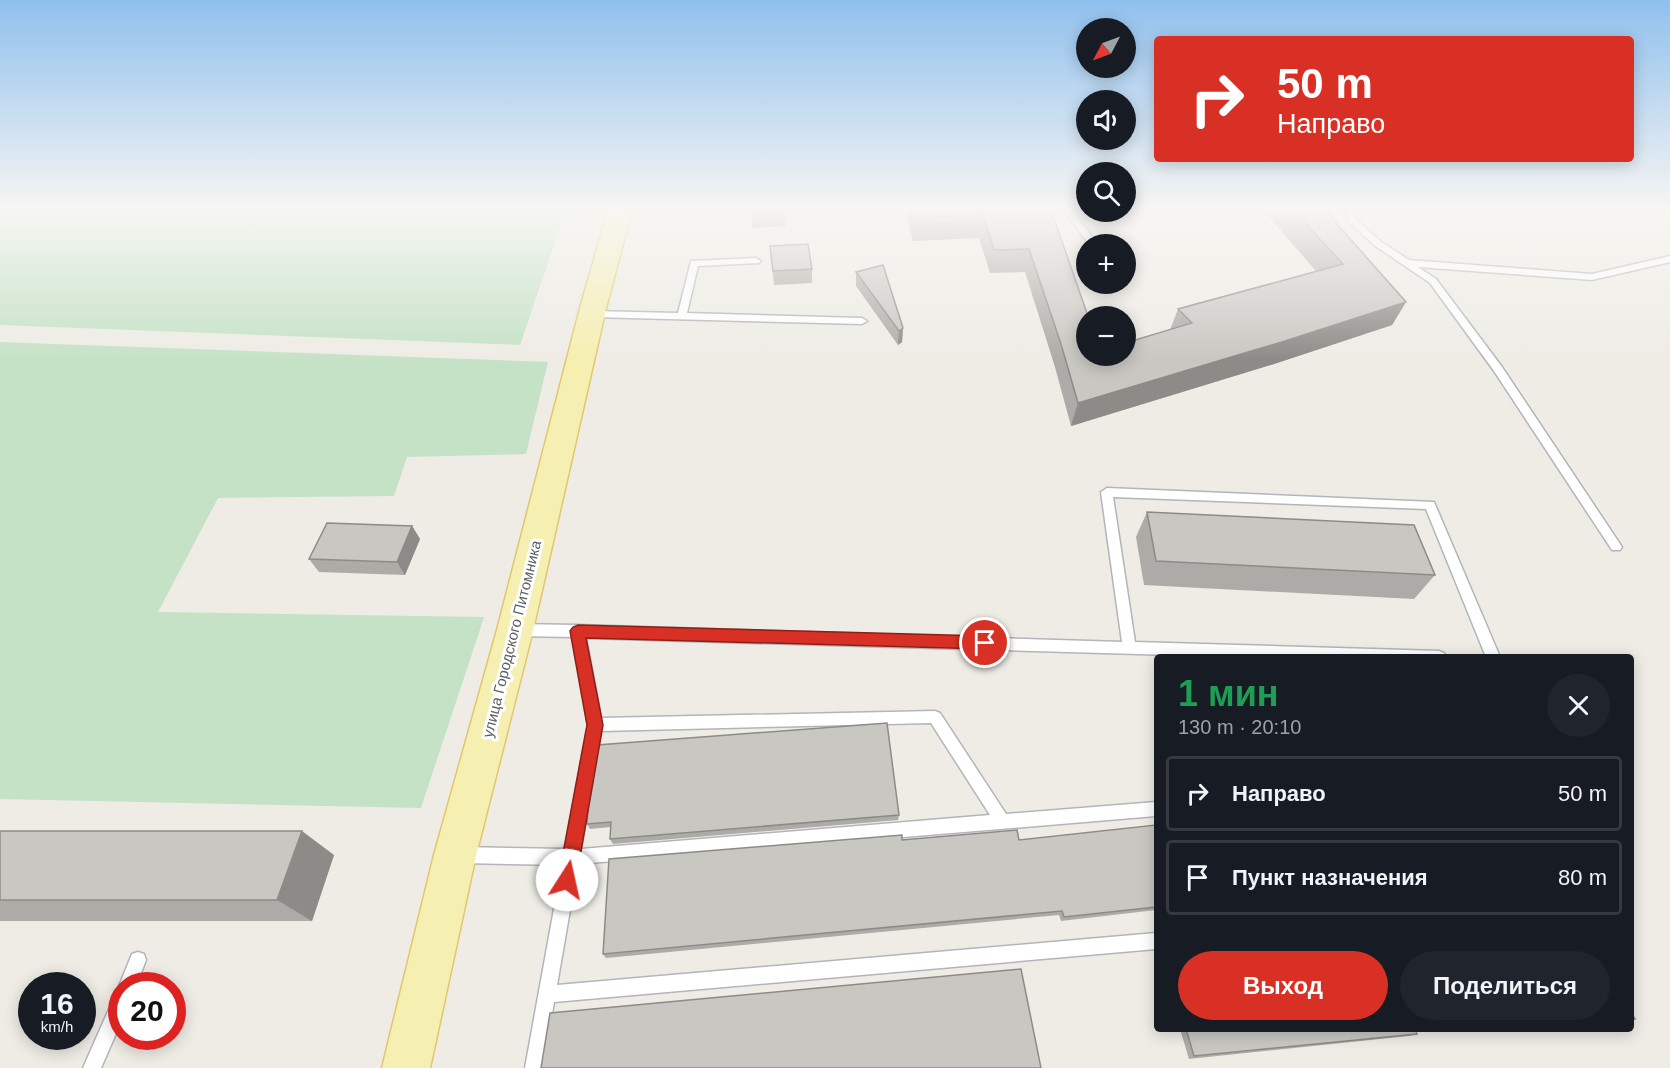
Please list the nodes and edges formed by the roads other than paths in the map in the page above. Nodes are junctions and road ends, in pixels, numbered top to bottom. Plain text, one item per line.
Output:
1 (607, 260) edge
2 (1401, 260) edge
3 (1666, 260) edge
4 (756, 261) dead end
5 (1406, 263) junction
6 (592, 314) junction
7 (682, 316) junction
8 (862, 321) dead end
9 (1616, 547) dead end
10 (515, 630) junction
11 (578, 631) junction
12 (1129, 647) junction
13 (1345, 654) edge
14 (1492, 654) edge
15 (595, 725) junction
16 (1154, 809) edge
17 (1002, 821) junction
18 (455, 855) junction
19 (571, 857) junction
20 (1154, 941) edge
21 (138, 960) dead end
22 (133, 972) edge
23 (547, 994) junction
24 (108, 1031) edge
25 (92, 1068) edge
26 (406, 1068) edge
27 (534, 1068) edge

1 - 6 main road, улица Городского Питомника
2 - 5 lane
3 - 5 lane
4 - 7 lane
5 - 9 lane
6 - 7 lane
6 - 10 main road, улица Городского Питомника
7 - 8 lane
10 - 11 lane
10 - 18 main road, улица Городского Питомника
11 - 12 lane
11 - 15 lane
12 - 13 lane
12 - 14 lane
15 - 17 lane
15 - 19 lane
16 - 17 lane
17 - 19 lane
18 - 19 lane
18 - 26 main road, улица Городского Питомника
19 - 23 lane
20 - 23 lane
21 - 22 lane
23 - 27 lane
24 - 25 lane

